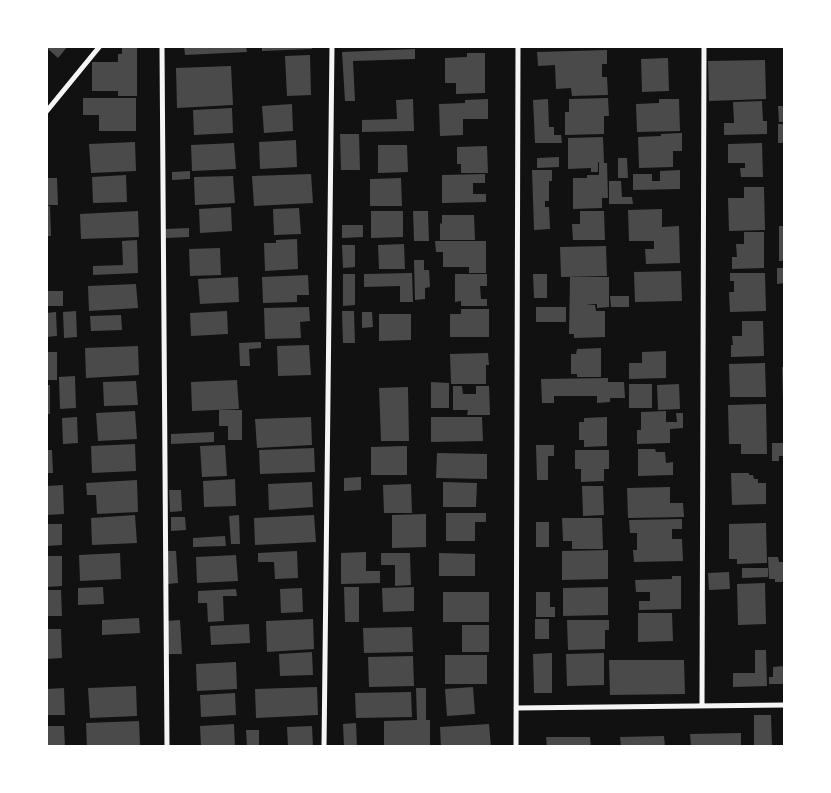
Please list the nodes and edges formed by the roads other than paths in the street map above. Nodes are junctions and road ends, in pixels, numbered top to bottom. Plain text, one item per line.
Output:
1 (100, 46) edge
2 (162, 46) edge
3 (332, 46) edge
4 (518, 46) edge
5 (704, 46) edge
6 (46, 112) edge
7 (785, 705) edge
8 (702, 706) junction
9 (516, 708) junction
10 (167, 747) edge
11 (324, 747) edge
12 (516, 747) edge

1 - 6 street
2 - 10 street
3 - 11 street
4 - 9 street
5 - 8 street
7 - 8 street
8 - 9 street
9 - 12 street

